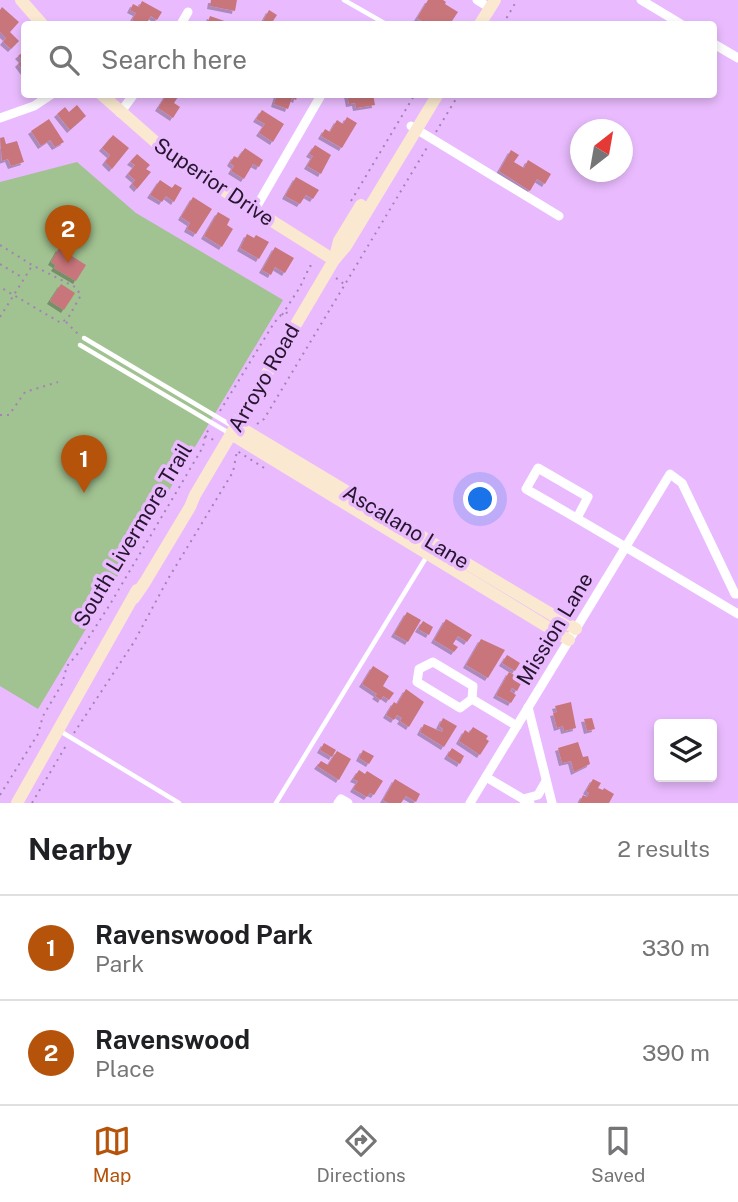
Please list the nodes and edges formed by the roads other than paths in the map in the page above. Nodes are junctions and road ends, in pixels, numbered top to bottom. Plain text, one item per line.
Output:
1 (21, 0) edge
2 (344, 0) edge
3 (641, 0) edge
4 (486, 2) edge
5 (188, 12) dead end
6 (39, 21) edge
7 (183, 21) edge
8 (381, 21) edge
9 (473, 21) edge
10 (481, 21) edge
11 (676, 21) edge
12 (717, 46) edge
13 (738, 58) edge
14 (46, 98) edge
15 (105, 98) edge
16 (131, 98) edge
17 (319, 98) edge
18 (427, 98) edge
19 (435, 98) edge
20 (120, 113) junction
21 (0, 118) edge
22 (414, 128) junction
23 (254, 211) junction
24 (559, 216) dead end
25 (334, 260) junction
26 (83, 338) road end
27 (80, 345) dead end
28 (233, 431) junction
29 (577, 518) junction
30 (626, 546) junction
31 (427, 555) junction
32 (736, 594) edge
33 (720, 603) junction
34 (738, 614) edge
35 (572, 635) junction
36 (472, 699) junction
37 (528, 707) junction
38 (517, 726) junction
39 (60, 730) junction
40 (486, 777) junction
41 (546, 781) junction
42 (527, 801) edge
43 (17, 803) edge
44 (179, 803) edge
45 (276, 803) edge
46 (338, 803) edge
47 (348, 803) edge
48 (470, 803) edge
49 (552, 803) edge

1 - 6 street
2 - 8 lane
3 - 11 street
4 - 9 street
4 - 10 street
5 - 7 street
12 - 13 street
14 - 21 street
15 - 20 street, Superior Drive
16 - 20 street
17 - 23 street
18 - 22 street, Arroyo Road
19 - 22 street, Arroyo Road
20 - 23 street, Superior Drive
22 - 24 street
22 - 25 street, Arroyo Road
23 - 25 street, Superior Drive
25 - 28 street, Arroyo Road
26 - 28 lane
27 - 28 lane
28 - 31 street, Ascalano Lane
28 - 35 street, Ascalano Lane
28 - 39 street, Arroyo Road
29 - 29 street
29 - 30 street
30 - 32 street, Mission Lane
30 - 33 street
30 - 35 street, Mission Lane
31 - 35 street, Ascalano Lane
31 - 45 lane
32 - 33 street
33 - 34 street
35 - 37 street, Mission Lane
36 - 36 street
36 - 38 street
37 - 38 street, Mission Lane
37 - 41 street
38 - 40 street, Mission Lane
39 - 43 street, Arroyo Road
39 - 44 lane
40 - 42 street
40 - 48 street, Mission Lane
41 - 42 street
41 - 49 street
46 - 47 street

